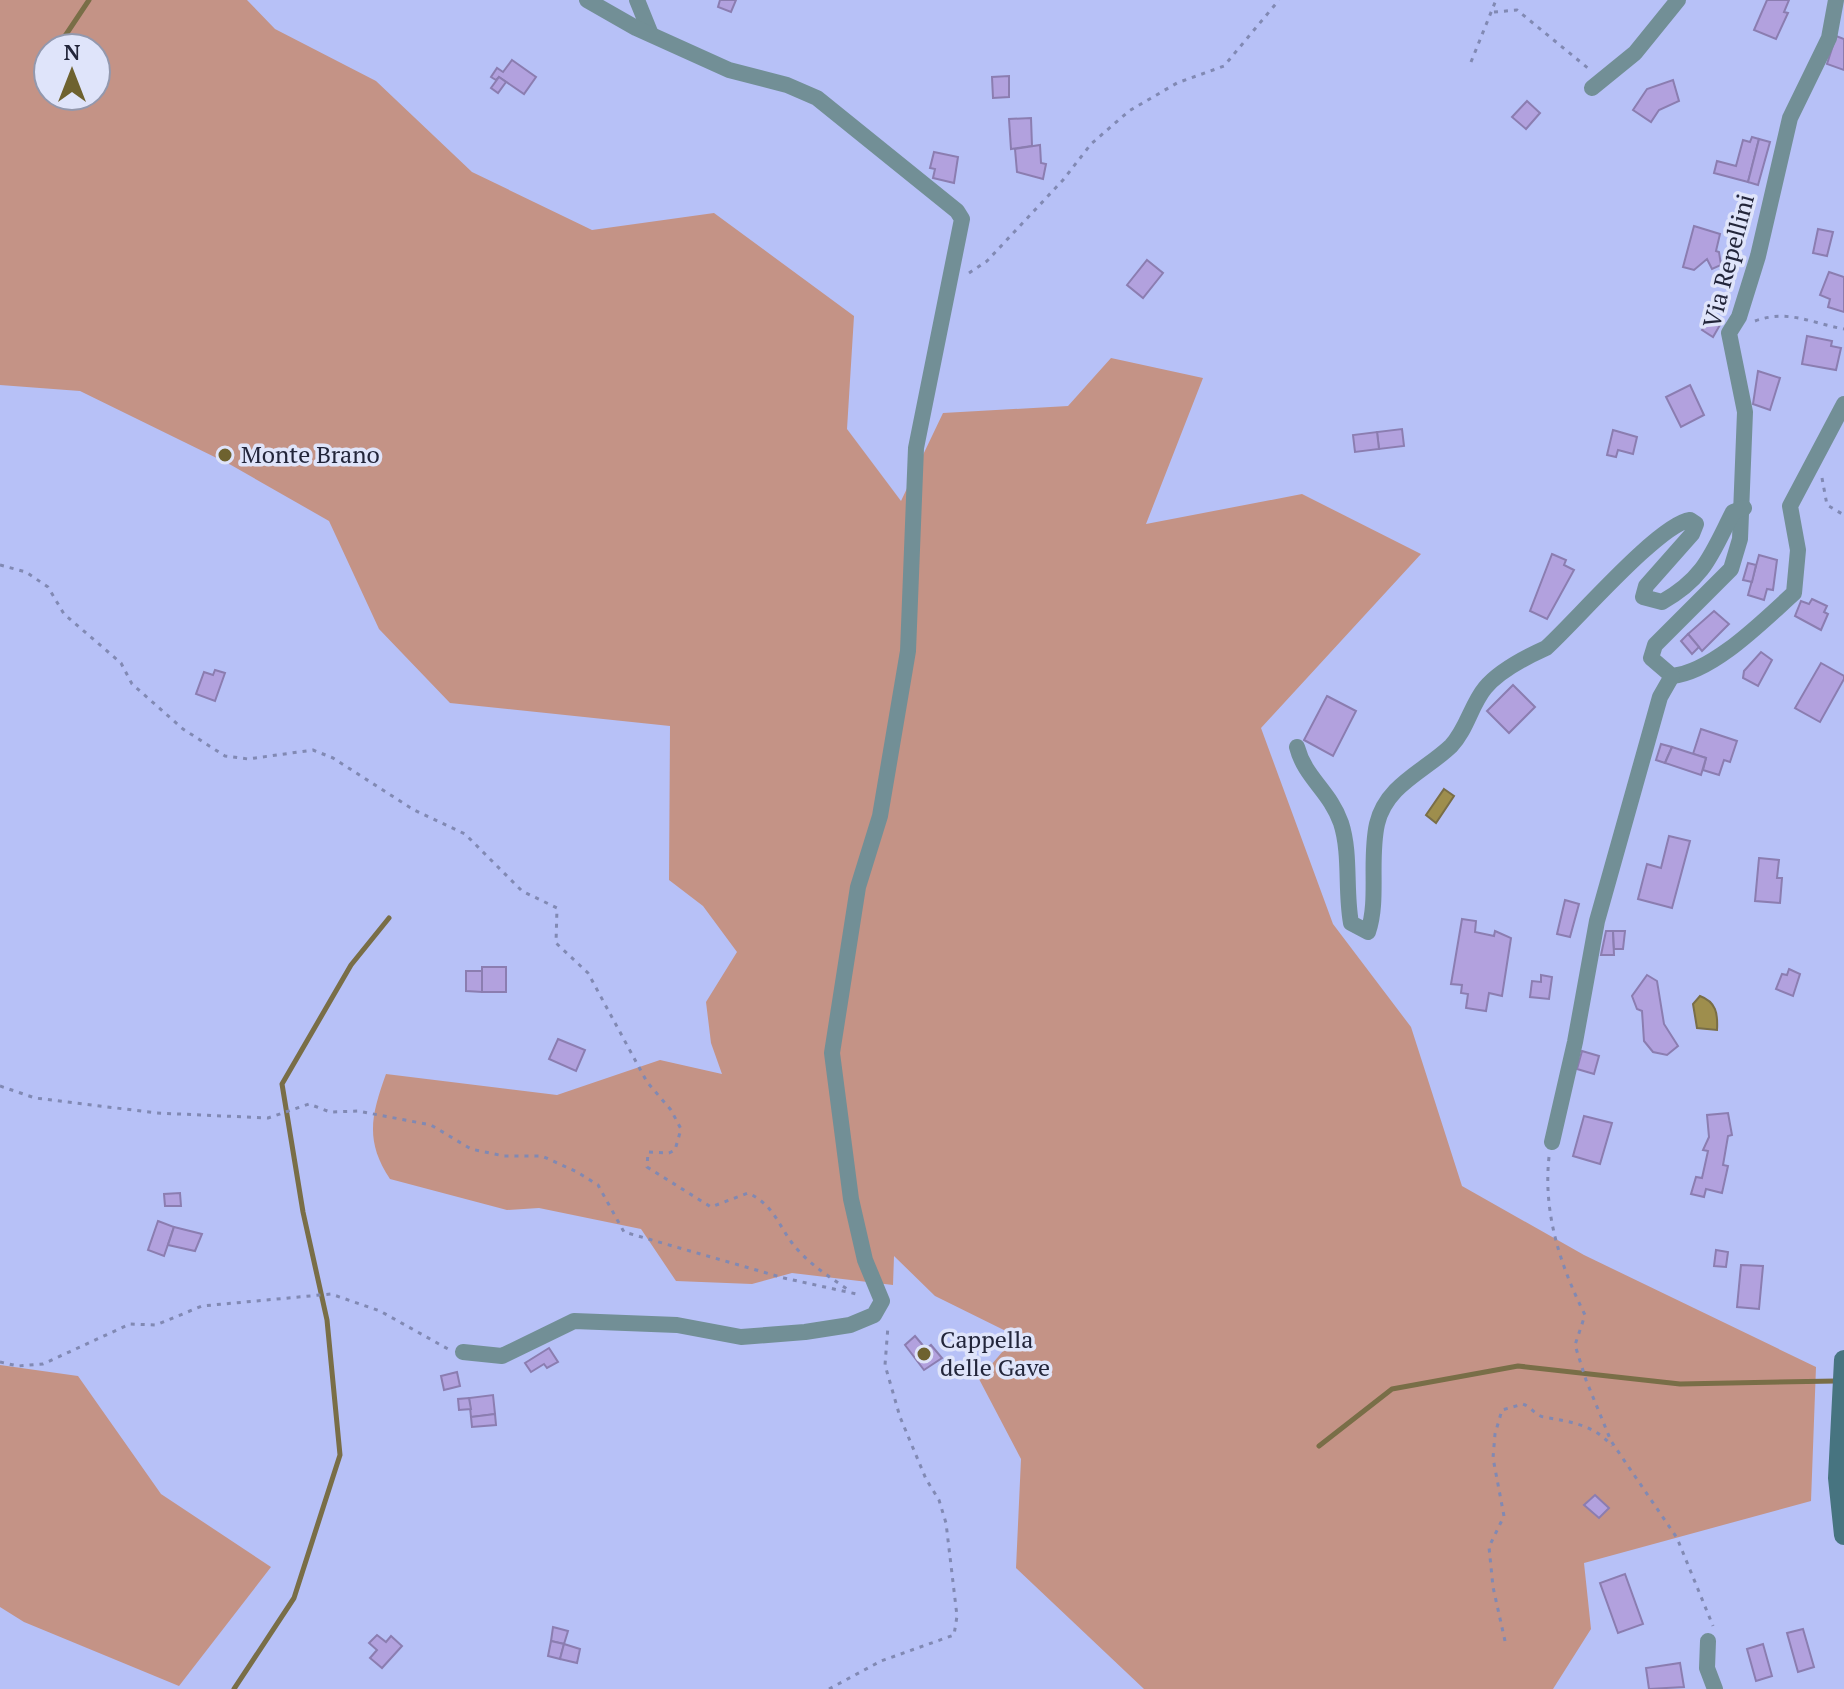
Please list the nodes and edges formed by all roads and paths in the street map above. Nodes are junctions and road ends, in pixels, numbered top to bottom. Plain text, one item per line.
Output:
1 (587, 0) edge
2 (637, 0) edge
3 (1279, 0) edge
4 (1496, 0) edge
5 (1678, 0) edge
6 (1836, 0) edge
7 (1494, 12) junction
8 (650, 32) junction
9 (1471, 62) dead end
10 (1596, 84) joint
11 (949, 287) junction
12 (1739, 317) junction
13 (1844, 329) edge
14 (1844, 404) edge
15 (1813, 464) junction
16 (1744, 508) junction
17 (1844, 515) edge
18 (0, 565) edge
19 (1672, 676) junction
20 (1297, 747) dead end
21 (0, 1086) edge
22 (1552, 1142) joint
23 (882, 1301) junction
24 (463, 1352) joint
25 (1844, 1360) edge
26 (0, 1362) edge
27 (1620, 1455) junction
28 (1844, 1535) edge
29 (1711, 1636) joint
30 (1505, 1641) dead end
31 (829, 1689) edge
32 (1715, 1689) edge

1 - 8 street
2 - 8 street
3 - 11 path
4 - 7 path
5 - 10 street
6 - 12 street, Via Repellini
7 - 9 path
7 - 10 path
8 - 11 street
11 - 23 street
12 - 13 path
12 - 16 street, Via Repellini
14 - 15 street
15 - 17 path
15 - 19 street
16 - 19 street, Via Repellini
16 - 20 street
18 - 21 path
19 - 22 street
22 - 27 path
23 - 24 street
23 - 31 path
24 - 26 path
25 - 28 main road
27 - 29 path
27 - 30 path
29 - 32 street

